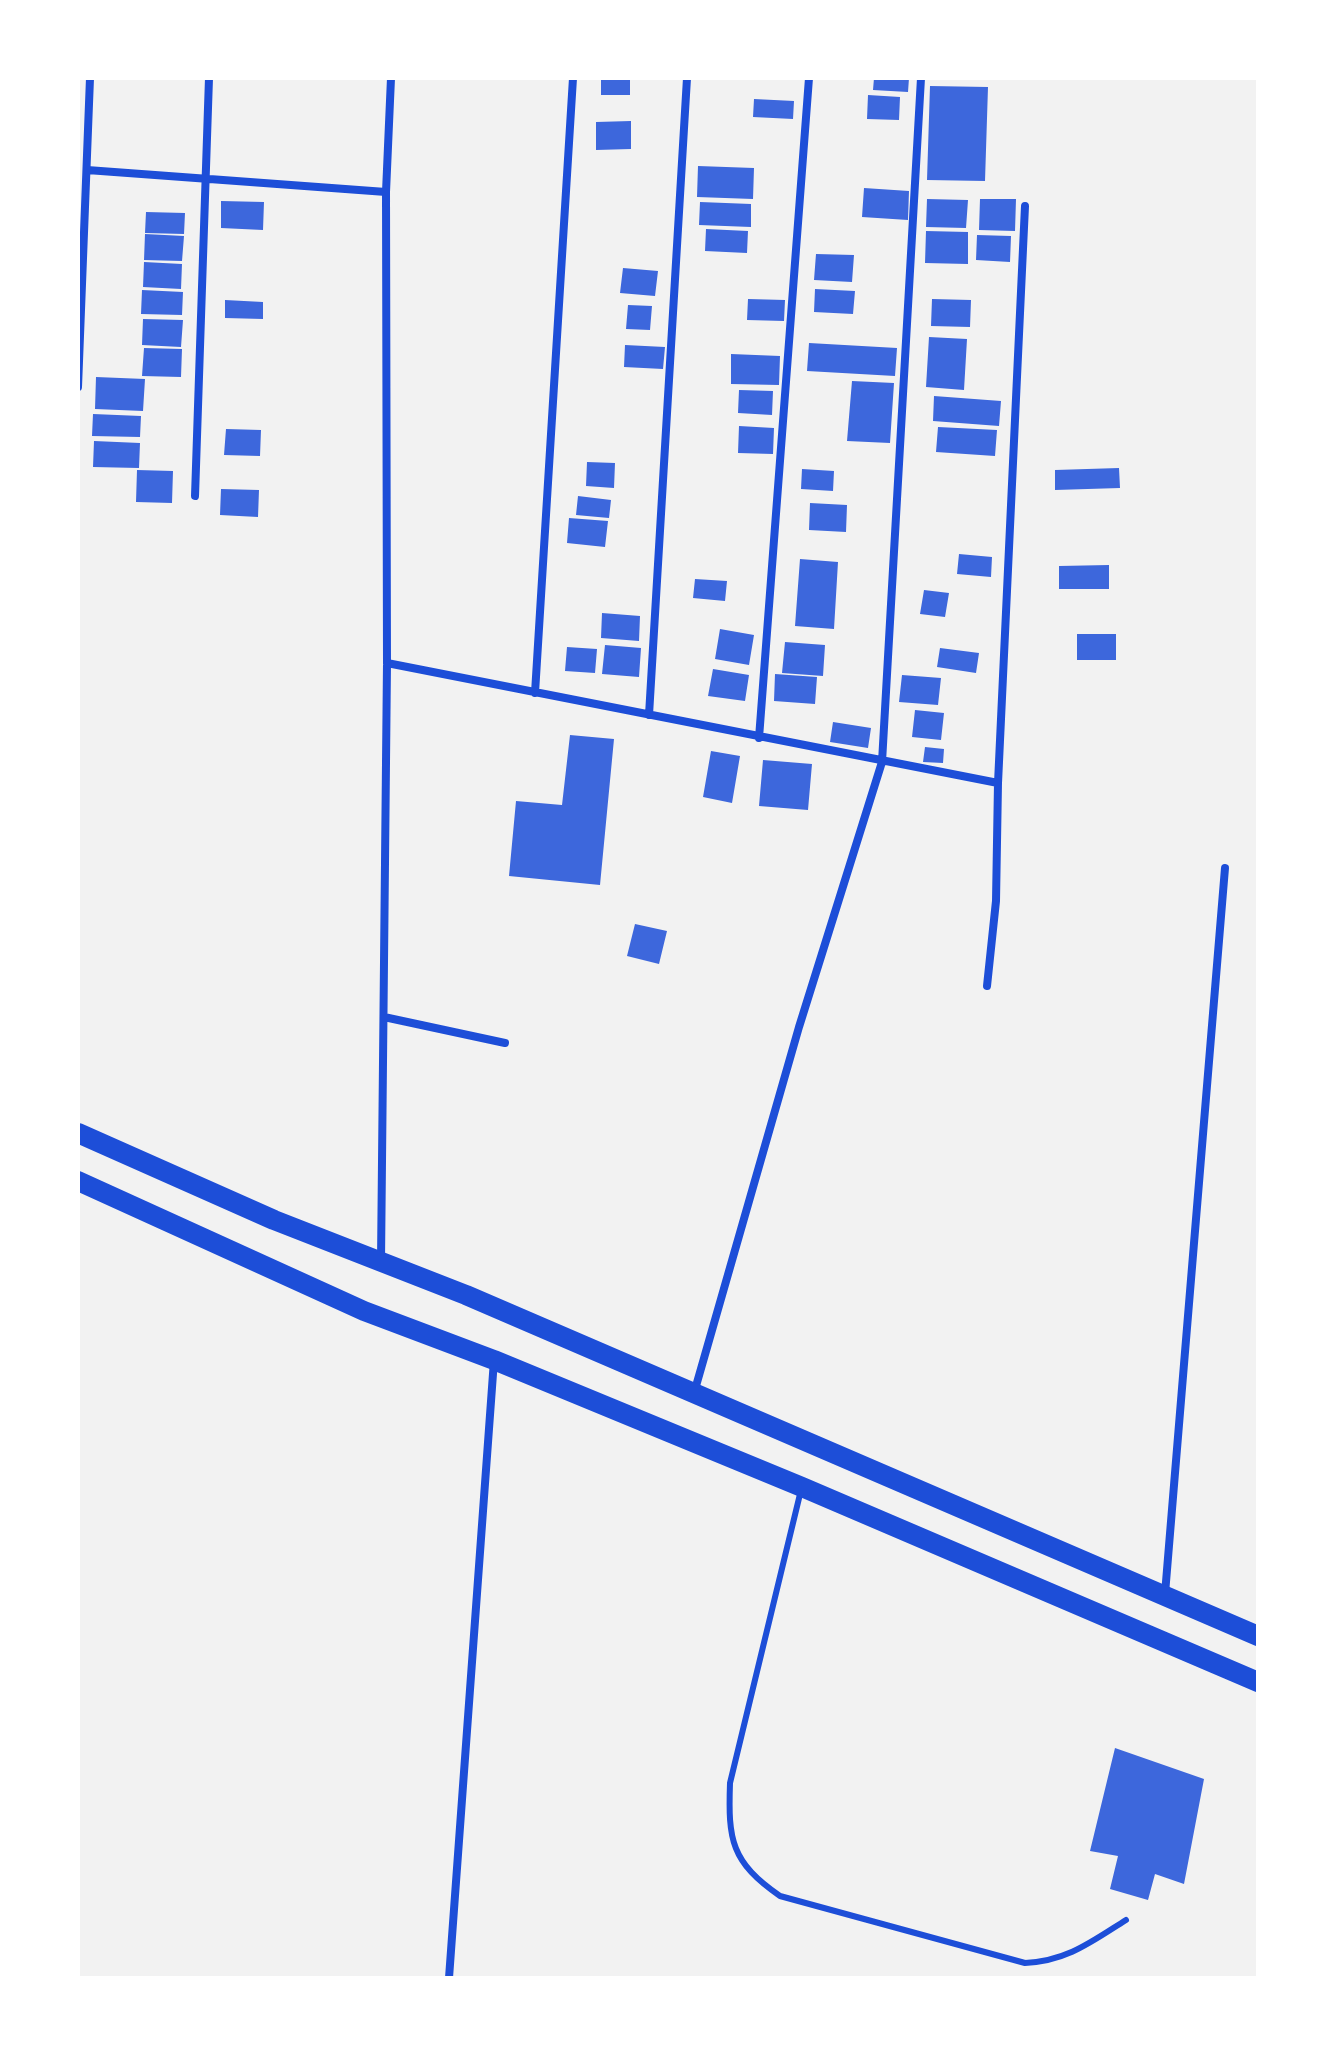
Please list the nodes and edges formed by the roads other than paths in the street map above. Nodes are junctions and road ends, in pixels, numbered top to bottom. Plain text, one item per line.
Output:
1 (90, 78) edge
2 (209, 78) edge
3 (391, 78) edge
4 (573, 78) edge
5 (687, 78) edge
6 (809, 78) edge
7 (921, 78) edge
8 (87, 170) junction
9 (206, 178) junction
10 (386, 192) junction
11 (1025, 206) dead end
12 (78, 387) edge
13 (195, 496) dead end
14 (387, 663) junction
15 (535, 693) junction
16 (649, 715) junction
17 (759, 738) junction
18 (882, 762) junction
19 (998, 783) junction
20 (1225, 868) dead end
21 (987, 986) dead end
22 (384, 1017) junction
23 (505, 1043) dead end
24 (78, 1133) edge
25 (78, 1181) edge
26 (381, 1263) junction
27 (494, 1360) junction
28 (694, 1393) junction
29 (802, 1487) junction
30 (1165, 1595) junction
31 (1258, 1636) edge
32 (1258, 1682) edge
33 (1126, 1920) dead end
34 (449, 1978) edge

1 - 8 street
2 - 9 street
3 - 10 street
4 - 15 street
5 - 16 street
6 - 17 street
7 - 18 street
8 - 9 street
8 - 12 street
9 - 10 street
9 - 13 street
10 - 14 street
11 - 19 street
14 - 15 street
14 - 22 street
15 - 16 street
16 - 17 street
17 - 18 street
18 - 19 street
18 - 28 street
19 - 21 street
20 - 30 street
22 - 23 street
22 - 26 street
24 - 26 main road
25 - 27 main road
26 - 28 main road
27 - 29 main road
27 - 34 street
28 - 30 main road
29 - 32 main road
29 - 33 lane
30 - 31 main road

